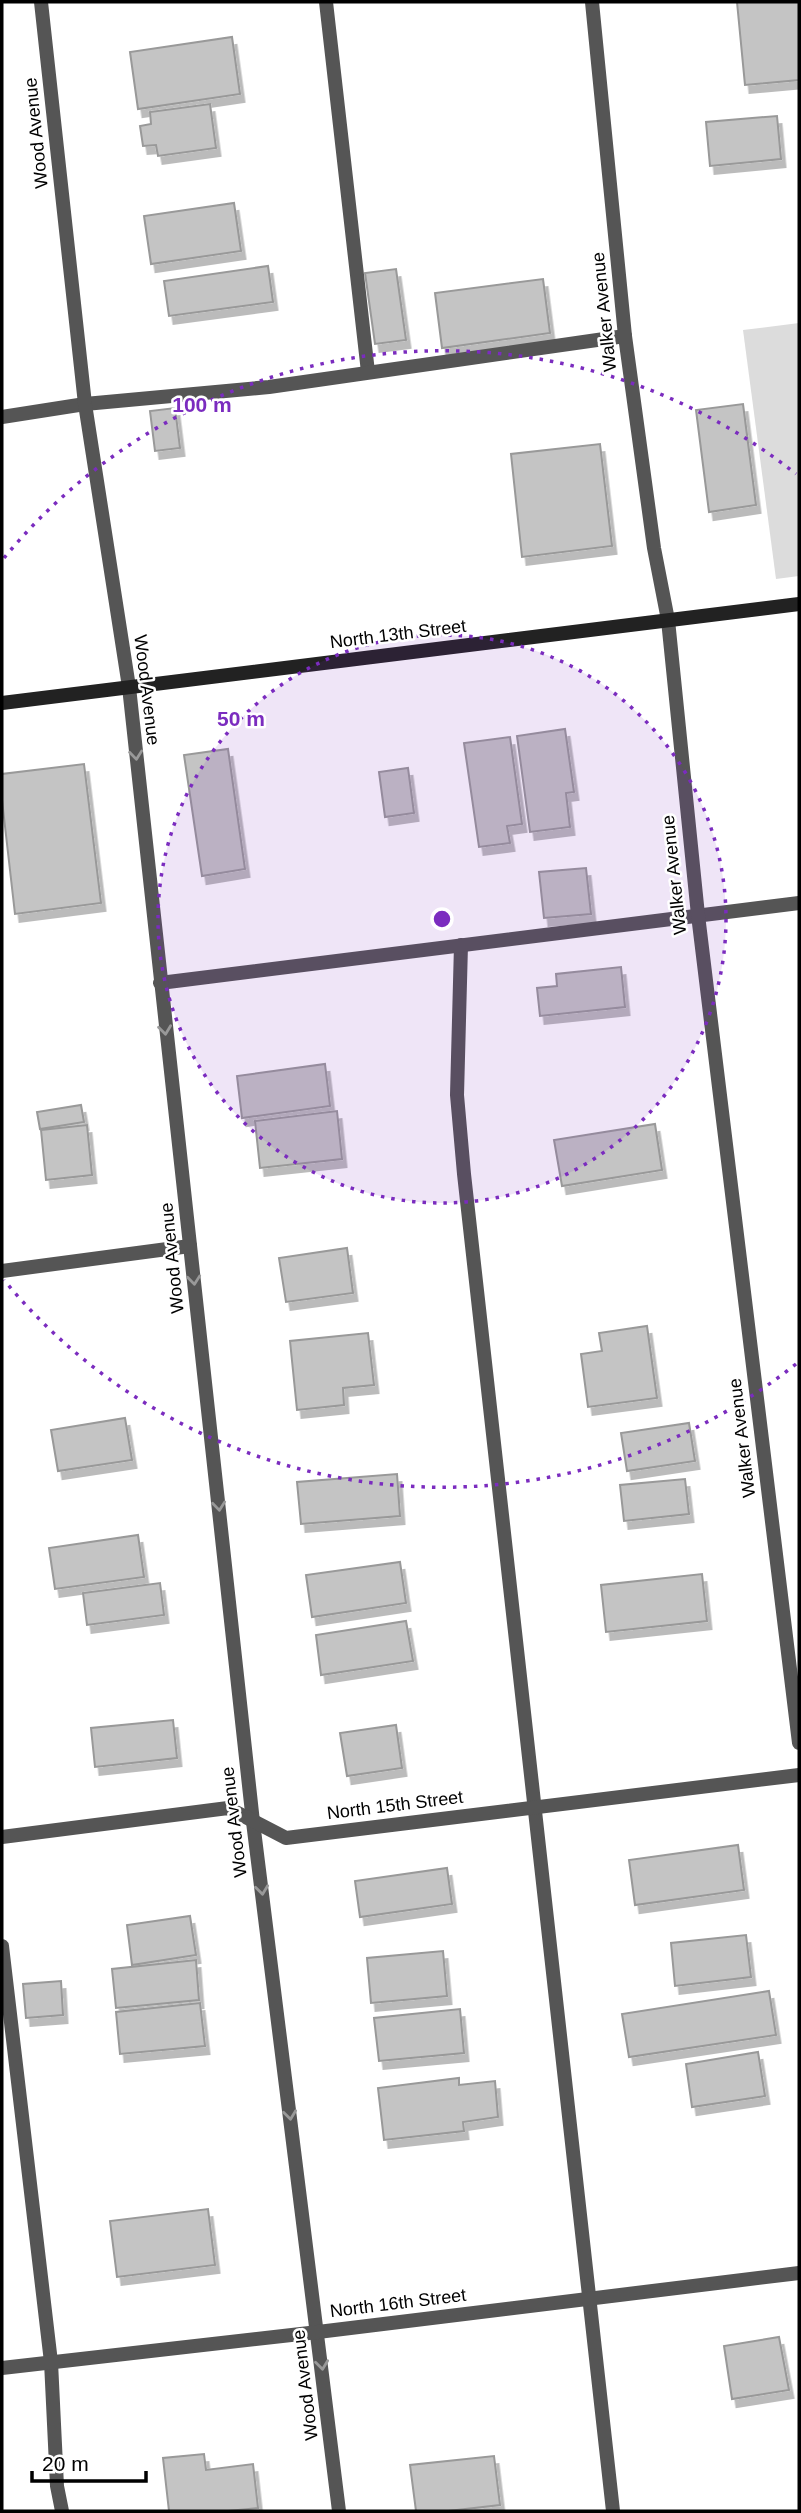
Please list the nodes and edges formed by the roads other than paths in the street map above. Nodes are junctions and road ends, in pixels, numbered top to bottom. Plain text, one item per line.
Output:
1 (41, 2) edge
2 (326, 2) edge
3 (592, 2) edge
4 (625, 336) junction
5 (368, 372) junction
6 (85, 404) junction
7 (2, 416) edge
8 (799, 604) edge
9 (668, 620) junction
10 (129, 687) junction
11 (2, 704) edge
12 (799, 903) edge
13 (698, 915) junction
14 (461, 945) junction
15 (160, 983) junction
16 (190, 1246) junction
17 (2, 1271) edge
18 (799, 1743) edge
19 (799, 1774) edge
20 (535, 1807) junction
21 (253, 1822) junction
22 (2, 1837) edge
23 (2, 1946) edge
24 (799, 2273) edge
25 (590, 2298) junction
26 (318, 2332) junction
27 (51, 2362) junction
28 (2, 2368) edge
29 (62, 2511) edge
30 (339, 2511) edge
31 (613, 2511) edge

1 - 6 street, Wood Avenue
2 - 5 street
3 - 4 street, Walker Avenue
4 - 5 street
4 - 9 street, Walker Avenue
5 - 6 street
6 - 7 street
6 - 10 street, Wood Avenue
8 - 9 street, North 13th Street
9 - 10 street, North 13th Street
9 - 13 street, Walker Avenue
10 - 11 street, North 13th Street
10 -> 15 street, Wood Avenue
12 - 13 street
13 - 14 street
13 - 18 street, Walker Avenue
14 - 15 street
14 - 20 street
15 -> 16 street, Wood Avenue
16 - 17 street
16 -> 21 street, Wood Avenue
19 - 20 street, North 15th Street
20 - 21 street, North 15th Street
20 - 25 street
21 - 22 street, North 15th Street
21 -> 26 street, Wood Avenue
23 - 27 street
24 - 25 street, North 16th Street
25 - 26 street, North 16th Street
25 - 31 street
26 - 27 street, North 16th Street
26 -> 30 street, Wood Avenue
27 - 28 street, North 16th Street
27 - 29 street

